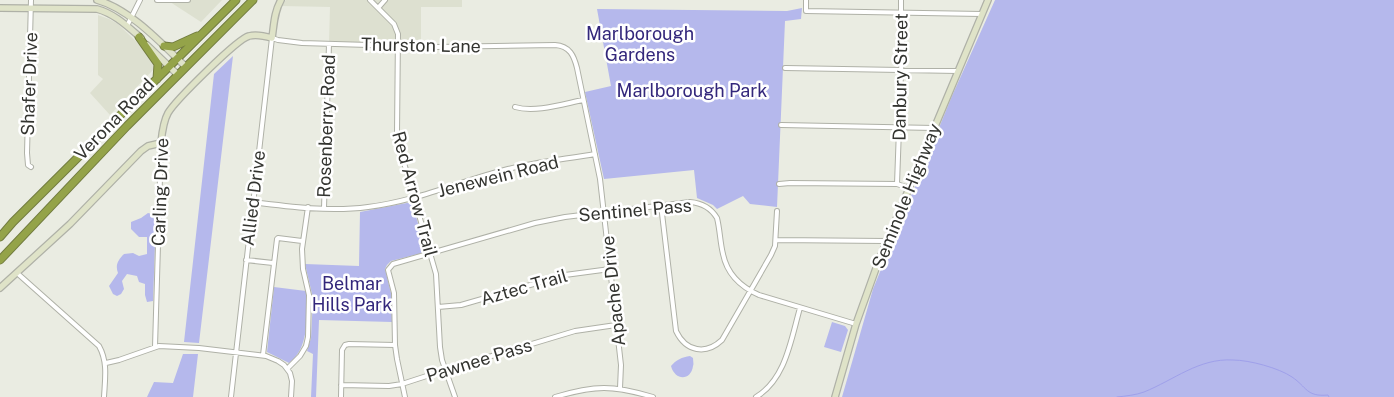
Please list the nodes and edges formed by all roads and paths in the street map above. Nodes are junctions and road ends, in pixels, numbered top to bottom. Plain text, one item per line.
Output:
1 (31, 0) edge
2 (97, 0) edge
3 (142, 0) edge
4 (157, 0) edge
5 (188, 0) edge
6 (236, 0) edge
7 (253, 0) edge
8 (281, 0) edge
9 (370, 0) edge
10 (385, 0) edge
11 (806, 0) edge
12 (901, 0) edge
13 (988, 0) edge
14 (0, 8) edge
15 (31, 8) junction
16 (378, 8) junction
17 (901, 12) junction
18 (982, 14) junction
19 (132, 18) junction
20 (127, 26) junction
21 (202, 33) junction
22 (139, 37) junction
23 (272, 38) junction
24 (329, 44) junction
25 (164, 46) junction
26 (399, 46) junction
27 (568, 50) joint
28 (177, 58) junction
29 (186, 67) junction
30 (785, 68) dead end
31 (167, 69) junction
32 (902, 70) junction
33 (958, 70) junction
34 (178, 75) junction
35 (158, 79) junction
36 (583, 100) junction
37 (515, 107) dead end
38 (781, 125) dead end
39 (899, 127) junction
40 (934, 128) junction
41 (161, 143) junction
42 (595, 154) junction
43 (31, 167) dead end
44 (779, 184) dead end
45 (897, 184) junction
46 (909, 188) junction
47 (414, 197) junction
48 (253, 202) junction
49 (662, 205) junction
50 (308, 207) junction
51 (324, 208) junction
52 (777, 211) dead end
53 (604, 212) junction
54 (0, 236) edge
55 (776, 240) junction
56 (302, 241) junction
57 (886, 241) junction
58 (431, 253) junction
59 (0, 260) edge
60 (246, 260) junction
61 (274, 263) junction
62 (610, 269) junction
63 (17, 273) junction
64 (0, 288) edge
65 (750, 292) junction
66 (438, 307) junction
67 (800, 308) junction
68 (856, 324) junction
69 (616, 325) junction
70 (395, 345) junction
71 (155, 347) junction
72 (236, 352) junction
73 (263, 355) junction
74 (106, 363) junction
75 (287, 369) junction
76 (446, 370) junction
77 (402, 384) junction
78 (341, 385) junction
79 (620, 388) junction
80 (104, 397) edge
81 (231, 397) edge
82 (291, 397) edge
83 (341, 397) edge
84 (405, 397) edge
85 (455, 397) edge
86 (555, 397) edge
87 (653, 397) edge
88 (756, 397) edge
89 (835, 397) edge

1 - 15 street, Shafer Drive
2 - 19 street
3 - 19 street
4 - 5 street
6 - 21 highway, Verona Road
7 - 29 highway, Verona Road
8 - 23 street, Allied Drive
9 - 16 street, Red Arrow Trail
10 - 16 street
11 - 17 street
12 - 17 street, Danbury Street
13 - 18 street, Seminole Highway
14 - 15 street
15 - 20 street
15 - 43 street, Shafer Drive
16 - 26 street, Red Arrow Trail
17 - 18 street
17 - 32 street, Danbury Street
18 - 33 street, Seminole Highway
19 - 20 street
19 - 25 street
20 - 22 street
21 - 25 highway
21 - 28 highway, Verona Road
22 - 31 street
22 - 35 highway
23 - 24 street, Thurston Lane
23 - 41 street, Carling Drive
23 - 48 street, Allied Drive
24 - 26 street, Thurston Lane
24 - 51 street, Rosenberry Road
25 - 28 street
26 - 27 street, Thurston Lane
26 - 47 street, Red Arrow Trail
27 - 36 street, Apache Drive
28 - 29 street
28 - 31 highway, Verona Road
29 - 34 highway, Verona Road
30 - 32 street
31 - 34 street
31 - 35 highway, Verona Road
32 - 33 street
32 - 39 street, Danbury Street
33 - 40 street, Seminole Highway
34 - 59 highway, Verona Road
35 - 54 highway, Verona Road
36 - 37 street
36 - 42 street, Apache Drive
38 - 39 street
39 - 40 street
39 - 45 street, Danbury Street
40 - 46 street, Seminole Highway
41 - 63 street
41 - 71 street, Carling Drive
42 - 47 street, Jenewein Road
42 - 53 street, Apache Drive
44 - 45 street
45 - 46 street
46 - 57 street, Seminole Highway
47 - 51 street, Jenewein Road
47 - 58 street, Red Arrow Trail
48 - 50 street, Jenewein Road
48 - 60 street, Allied Drive
49 - 53 street, Sentinel Pass
49 - 65 street, Sentinel Pass
49 - 65 street
50 - 51 street, Jenewein Road
50 - 56 street
52 - 55 street
53 - 58 street, Sentinel Pass
53 - 62 street, Apache Drive
55 - 57 street
55 - 65 street
56 - 61 street
56 - 75 street
57 - 68 street, Seminole Highway
58 - 66 street, Red Arrow Trail
58 - 70 street, Sentinel Pass
60 - 61 street
60 - 72 street, Allied Drive
61 - 73 street
62 - 66 street, Aztec Trail
62 - 69 street, Apache Drive
63 - 64 street
63 - 74 street
65 - 67 street, Sentinel Pass
66 - 76 street, Red Arrow Trail
67 - 68 street, Sentinel Pass
67 - 88 street
68 - 89 street, Seminole Highway
69 - 76 street, Pawnee Pass
69 - 79 street, Apache Drive
70 - 77 street
70 - 78 street
71 - 72 street
71 - 74 street
72 - 73 street
72 - 81 street, Allied Drive
73 - 75 street
74 - 80 street
75 - 82 street
76 - 77 street, Pawnee Pass
76 - 85 street, Red Arrow Trail
77 - 78 street, Pawnee Pass
77 - 84 street
78 - 83 street
79 - 86 street
79 - 87 street

